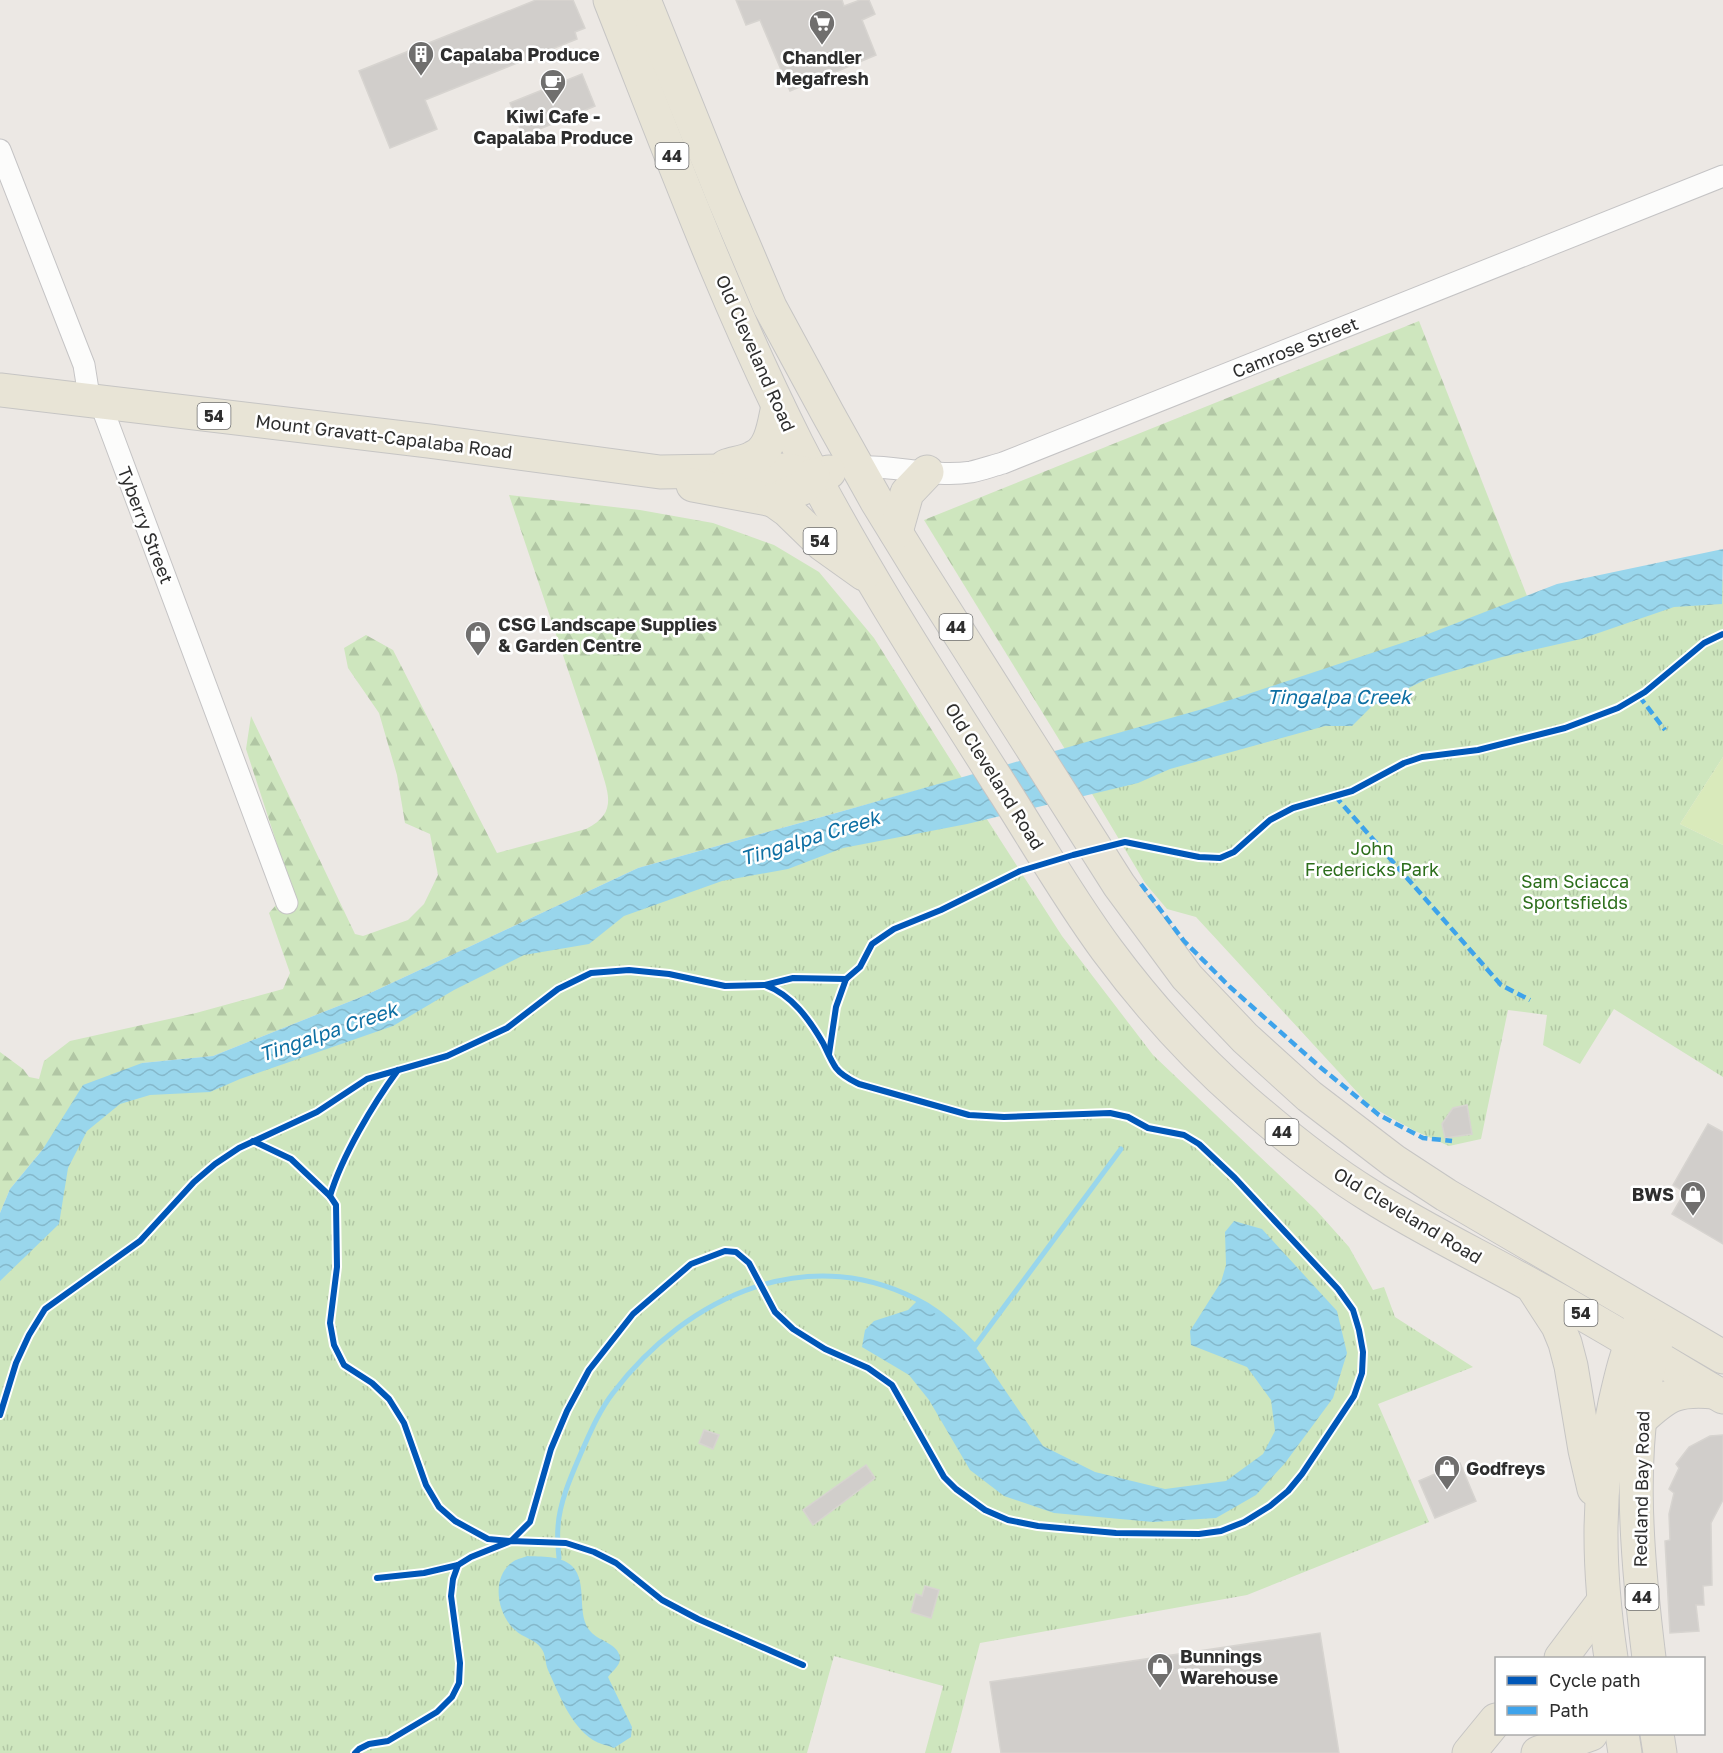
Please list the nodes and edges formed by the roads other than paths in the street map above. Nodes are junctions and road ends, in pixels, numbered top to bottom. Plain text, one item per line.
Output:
1 (610, 0) edge
2 (644, 0) edge
3 (0, 150) edge
4 (1723, 176) edge
5 (0, 390) edge
6 (100, 402) junction
7 (778, 406) junction
8 (858, 467) junction
9 (710, 471) junction
10 (660, 472) junction
11 (927, 472) junction
12 (813, 476) junction
13 (773, 500) junction
14 (896, 532) junction
15 (871, 578) junction
16 (287, 903) dead end
17 (1531, 1285) junction
18 (1654, 1317) junction
19 (1641, 1348) junction
20 (1723, 1357) edge
21 (1718, 1394) edge
22 (1641, 1419) junction
23 (1600, 1514) junction
24 (1603, 1602) junction
25 (1562, 1657) edge
26 (1611, 1657) edge
27 (1649, 1657) edge
28 (1495, 1722) edge
29 (1498, 1735) edge
30 (1588, 1735) edge
31 (1622, 1735) edge
32 (1657, 1735) edge
33 (1468, 1753) edge
34 (1474, 1753) edge
35 (1538, 1753) edge
36 (1625, 1753) edge
37 (1660, 1753) edge

1 - 7 main road, Old Cleveland Road / 44
2 - 8 main road, Old Cleveland Road / 44
3 - 6 street, Tyberry Street
4 - 11 street, Camrose Street
5 - 6 main road, Mount Gravatt-Capalaba Road / 54
6 - 10 main road, Mount Gravatt-Capalaba Road / 54
6 - 16 street, Tyberry Street
7 - 9 main road
7 - 12 main road, Old Cleveland Road / 44
8 - 11 street, Camrose Street
8 - 12 main road, Mount Gravatt-Capalaba Road / 54
8 - 14 main road, Old Cleveland Road / 44
9 - 10 main road, Mount Gravatt-Capalaba Road / 54
9 - 12 main road, Mount Gravatt-Capalaba Road / 54
10 - 13 main road, Mount Gravatt-Capalaba Road / 54
11 - 14 main road
12 - 13 main road, Mount Gravatt-Capalaba Road / 54
12 - 15 main road, Old Cleveland Road / 44
13 - 15 main road, 54
14 - 18 main road, Old Cleveland Road / 44
15 - 17 main road, Old Cleveland Road / 44
17 - 19 main road, Old Cleveland Road / 54
17 - 23 main road, 44
18 - 19 main road, Redland Bay Road
18 - 20 main road, Old Cleveland Road
19 - 21 main road, Old Cleveland Road / 54
19 - 22 main road, Redland Bay Road / 44
19 - 23 main road, Redland Bay Road
21 - 22 main road
22 - 27 main road, Redland Bay Road / 44
23 - 24 main road, Redland Bay Road / 44
24 - 25 main road
24 - 26 main road, Redland Bay Road / 44
28 - 33 main road
29 - 34 main road
30 - 35 main road
31 - 36 main road
32 - 37 main road

